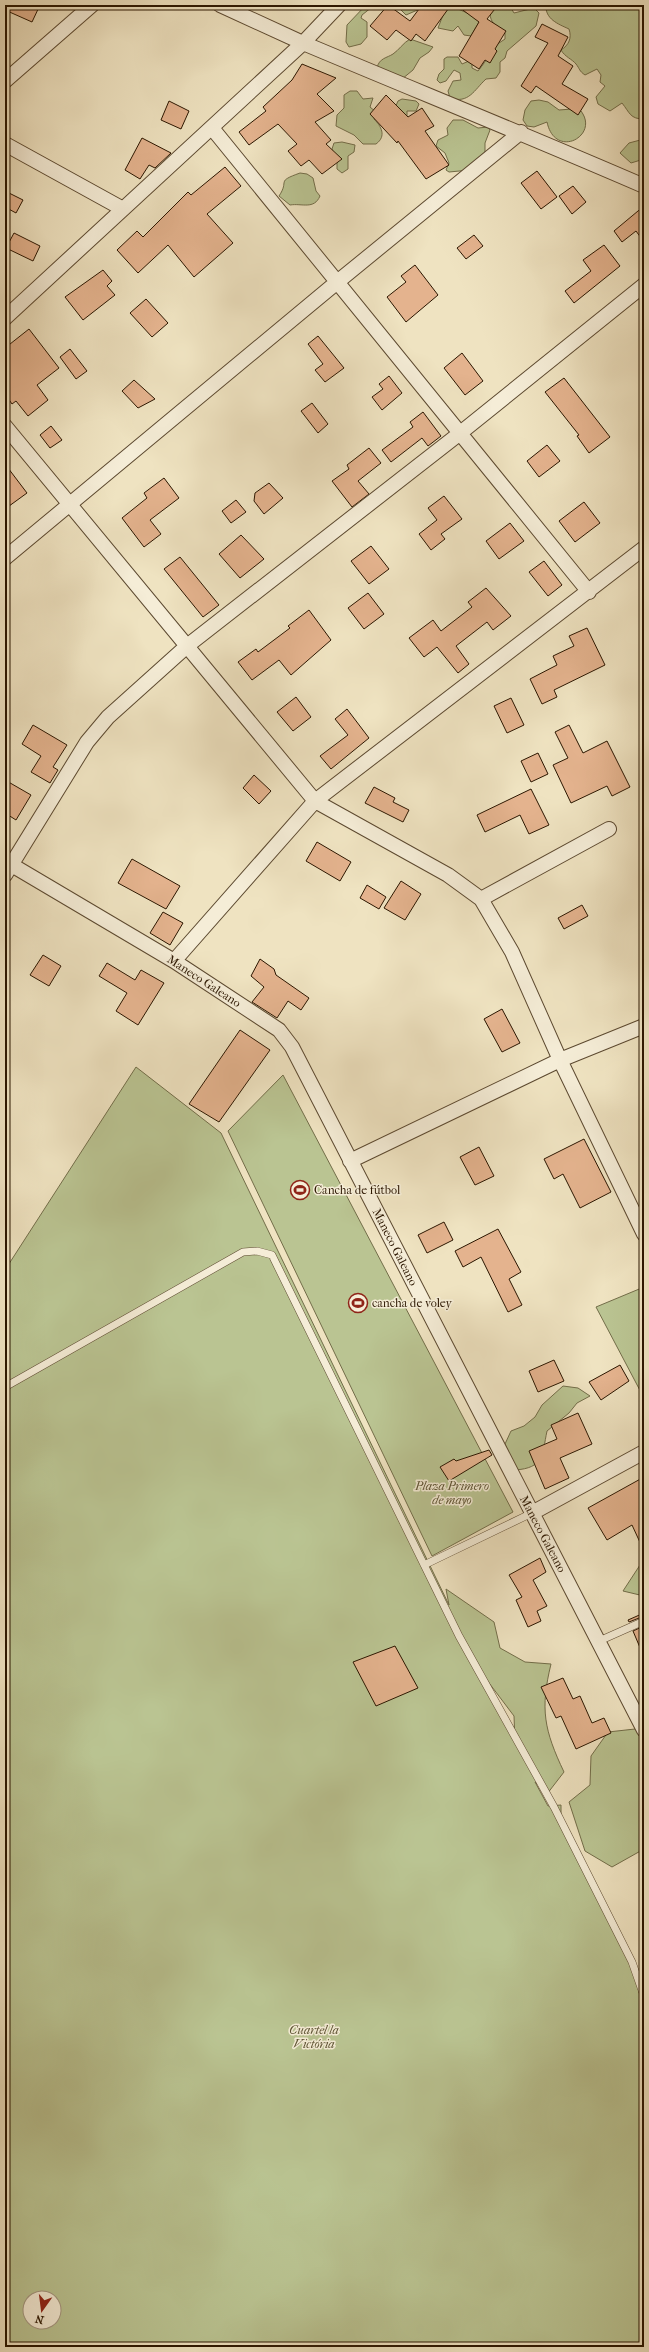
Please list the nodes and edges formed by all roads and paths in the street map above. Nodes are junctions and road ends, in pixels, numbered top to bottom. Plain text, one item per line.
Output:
1 (92, 5) edge
2 (220, 5) edge
3 (339, 5) edge
4 (303, 43) junction
5 (5, 81) edge
6 (212, 128) junction
7 (521, 132) junction
8 (5, 144) edge
9 (644, 186) edge
10 (123, 210) junction
11 (336, 282) junction
12 (644, 285) edge
13 (5, 318) edge
14 (5, 426) edge
15 (459, 434) junction
16 (70, 502) junction
17 (644, 548) edge
18 (5, 558) edge
19 (589, 592) junction
20 (187, 646) junction
21 (315, 801) junction
22 (609, 829) dead end
23 (7, 867) edge
24 (481, 899) junction
25 (174, 961) junction
26 (644, 1026) edge
27 (560, 1060) junction
28 (350, 1161) junction
29 (644, 1234) edge
30 (5, 1387) edge
31 (644, 1452) edge
32 (532, 1513) junction
33 (424, 1564) junction
34 (644, 1622) edge
35 (599, 1641) junction
36 (644, 1730) edge
37 (644, 1996) edge

1 - 5 street
2 - 4 street
3 - 4 street
4 - 6 street
4 - 7 street
6 - 10 street
6 - 11 street
7 - 9 street
7 - 11 street
8 - 10 street
10 - 13 street
11 - 15 street
11 - 16 street
12 - 15 street
14 - 16 street
15 - 19 street
15 - 20 street
16 - 18 street
16 - 20 street
17 - 19 street
19 - 21 street
20 - 21 street
20 - 23 street
21 - 24 street
21 - 25 street
22 - 24 street
23 - 25 street, Maneco Galeano
24 - 27 street
25 - 28 street, Maneco Galeano
26 - 27 street
27 - 28 street
27 - 29 street
28 - 32 street, Maneco Galeano
30 - 33 lane
31 - 32 street
32 - 33 lane
32 - 35 street, Maneco Galeano
33 - 37 lane
34 - 35 lane
35 - 36 street, Maneco Galeano

